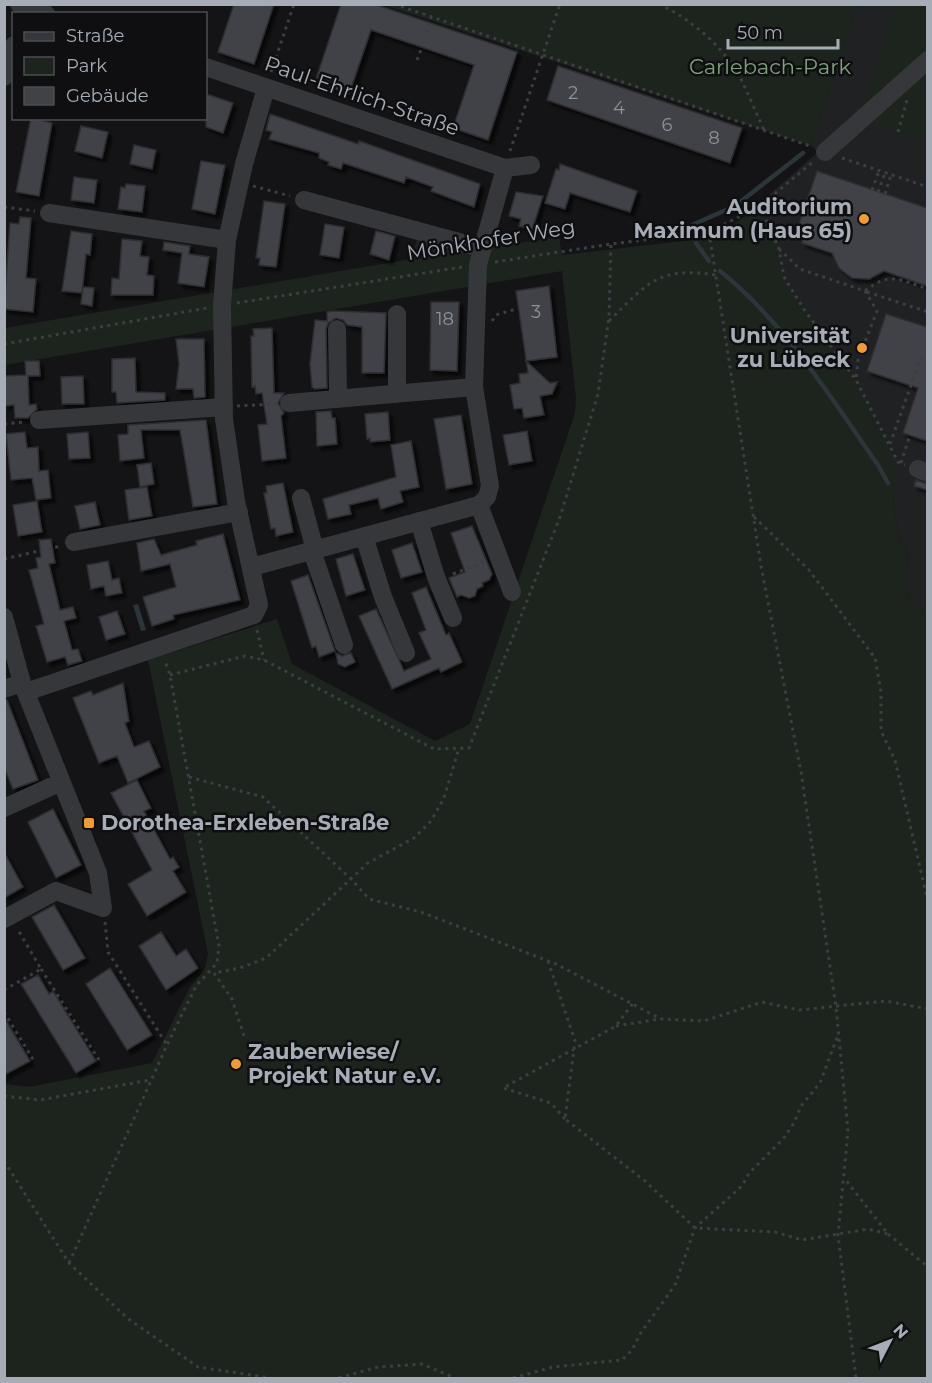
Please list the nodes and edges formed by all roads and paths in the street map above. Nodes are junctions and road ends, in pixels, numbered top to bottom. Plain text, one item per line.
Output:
1 (294, 4) edge
2 (394, 4) edge
3 (560, 4) edge
4 (659, 4) edge
5 (22, 8) edge
6 (38, 12) edge
7 (431, 17) junction
8 (426, 33) dead end
9 (422, 47) dead end
10 (12, 52) edge
11 (542, 55) junction
12 (417, 60) dead end
13 (927, 60) edge
14 (207, 67) edge
15 (5, 76) edge
16 (266, 88) junction
17 (765, 131) junction
18 (825, 152) junction
19 (531, 165) dead end
20 (505, 168) junction
21 (879, 171) junction
22 (885, 173) junction
23 (891, 175) junction
24 (239, 182) junction
25 (927, 187) edge
26 (872, 190) dead end
27 (878, 192) dead end
28 (885, 194) dead end
29 (303, 200) joint
30 (760, 206) junction
31 (4, 207) edge
32 (49, 213) joint
33 (709, 232) junction
34 (227, 240) junction
35 (611, 244) junction
36 (779, 249) junction
37 (479, 256) junction
38 (716, 275) junction
39 (927, 289) edge
40 (865, 291) junction
41 (222, 306) junction
42 (516, 309) dead end
43 (927, 312) edge
44 (397, 314) dead end
45 (608, 322) junction
46 (491, 327) dead end
47 (337, 329) dead end
48 (4, 344) edge
49 (927, 352) edge
50 (856, 380) junction
51 (474, 387) junction
52 (397, 394) junction
53 (338, 399) junction
54 (289, 403) joint
55 (224, 407) junction
56 (39, 420) dead end
57 (910, 435) dead end
58 (890, 444) junction
59 (915, 468) edge
60 (301, 498) dead end
61 (479, 505) junction
62 (239, 512) junction
63 (753, 515) junction
64 (419, 521) junction
65 (364, 536) junction
66 (74, 542) joint
67 (314, 550) junction
68 (498, 556) junction
69 (4, 559) edge
70 (252, 567) junction
71 (438, 580) junction
72 (512, 592) dead end
73 (254, 615) junction
74 (4, 617) edge
75 (453, 618) dead end
76 (344, 645) dead end
77 (160, 647) junction
78 (406, 653) dead end
79 (264, 660) junction
80 (170, 675) junction
81 (24, 688) junction
82 (4, 689) edge
83 (459, 748) junction
84 (189, 777) junction
85 (61, 782) junction
86 (4, 808) edge
87 (352, 880) junction
88 (927, 902) edge
89 (103, 908) junction
90 (8, 918) edge
91 (548, 961) junction
92 (41, 969) junction
93 (4, 990) edge
94 (633, 1003) junction
95 (836, 1007) junction
96 (927, 1009) edge
97 (4, 1012) edge
98 (662, 1019) junction
99 (616, 1026) junction
100 (839, 1033) junction
101 (244, 1036) dead end
102 (166, 1045) junction
103 (574, 1048) junction
104 (99, 1060) dead end
105 (34, 1061) dead end
106 (151, 1080) junction
107 (4, 1095) edge
108 (565, 1119) junction
109 (4, 1161) edge
110 (845, 1179) junction
111 (695, 1228) junction
112 (888, 1234) junction
113 (838, 1235) junction
114 (69, 1263) junction
115 (927, 1267) edge
116 (271, 1378) edge
117 (339, 1378) edge
118 (455, 1378) edge
119 (513, 1378) edge
120 (856, 1378) edge

1 - 16 path
2 - 7 path
3 - 11 path
4 - 17 path
5 - 6 street
7 - 8 path
7 - 11 path
9 - 12 path
10 - 15 street
11 - 17 path
11 - 20 path
13 - 18 street
14 - 16 street, Paul-Ehrlich-Straße
16 - 20 street, Paul-Ehrlich-Straße
16 - 24 street
17 - 18 path
18 - 21 path
18 - 30 path, Mönkhofer Weg
19 - 20 street
20 - 37 street
21 - 22 path
21 - 26 path
22 - 23 path
22 - 27 path
23 - 25 path
23 - 28 path
24 - 29 path
24 - 34 street
29 - 37 street
30 - 33 path, Mönkhofer Weg
30 - 36 path
31 - 32 path
32 - 34 street
33 - 35 path, Mönkhofer Weg
33 - 38 path
34 - 41 street
35 - 37 path, Mönkhofer Weg
35 - 45 path
36 - 40 path
36 - 50 path
37 - 41 path, Mönkhofer Weg
37 - 51 street
38 - 45 path
38 - 63 path
39 - 40 path
40 - 43 path
40 - 50 path
41 - 48 path, Mönkhofer Weg
41 - 55 street
42 - 46 path
44 - 52 street
45 - 83 path
47 - 53 street
49 - 58 path
50 - 58 path
51 - 52 street
51 - 61 street
52 - 53 street
53 - 54 street
54 - 55 path
55 - 56 street
55 - 62 street
57 - 59 path
58 - 59 path
60 - 67 street
61 - 64 street
61 - 68 street
62 - 66 street
62 - 70 street
63 - 88 path
63 - 95 path
64 - 65 street
64 - 71 street
65 - 67 street
65 - 78 street
66 - 69 path
67 - 70 street
67 - 76 street
68 - 71 path
68 - 72 street
70 - 73 street
71 - 75 street
73 - 77 street
73 - 79 path
74 - 81 street
77 - 80 path
77 - 81 street
79 - 80 path
79 - 83 path
80 - 84 path
81 - 82 street
81 - 85 street
83 - 87 path
84 - 87 path
84 - 102 path
85 - 86 street
85 - 89 street
87 - 91 path
87 - 101 path
89 - 90 street
89 - 102 path
90 - 92 path
91 - 94 path
91 - 103 path
92 - 93 path
92 - 104 path
94 - 98 path
94 - 99 path
95 - 96 path
95 - 98 path
95 - 100 path
97 - 105 path
98 - 99 path
99 - 103 path
100 - 110 path
100 - 111 path
102 - 106 path
103 - 108 path
103 - 108 path
106 - 107 path
106 - 114 path
108 - 111 path
109 - 114 path
110 - 112 path
110 - 113 path
111 - 113 path
111 - 119 path
112 - 113 path
112 - 115 path
113 - 120 path
114 - 116 path
117 - 118 path

